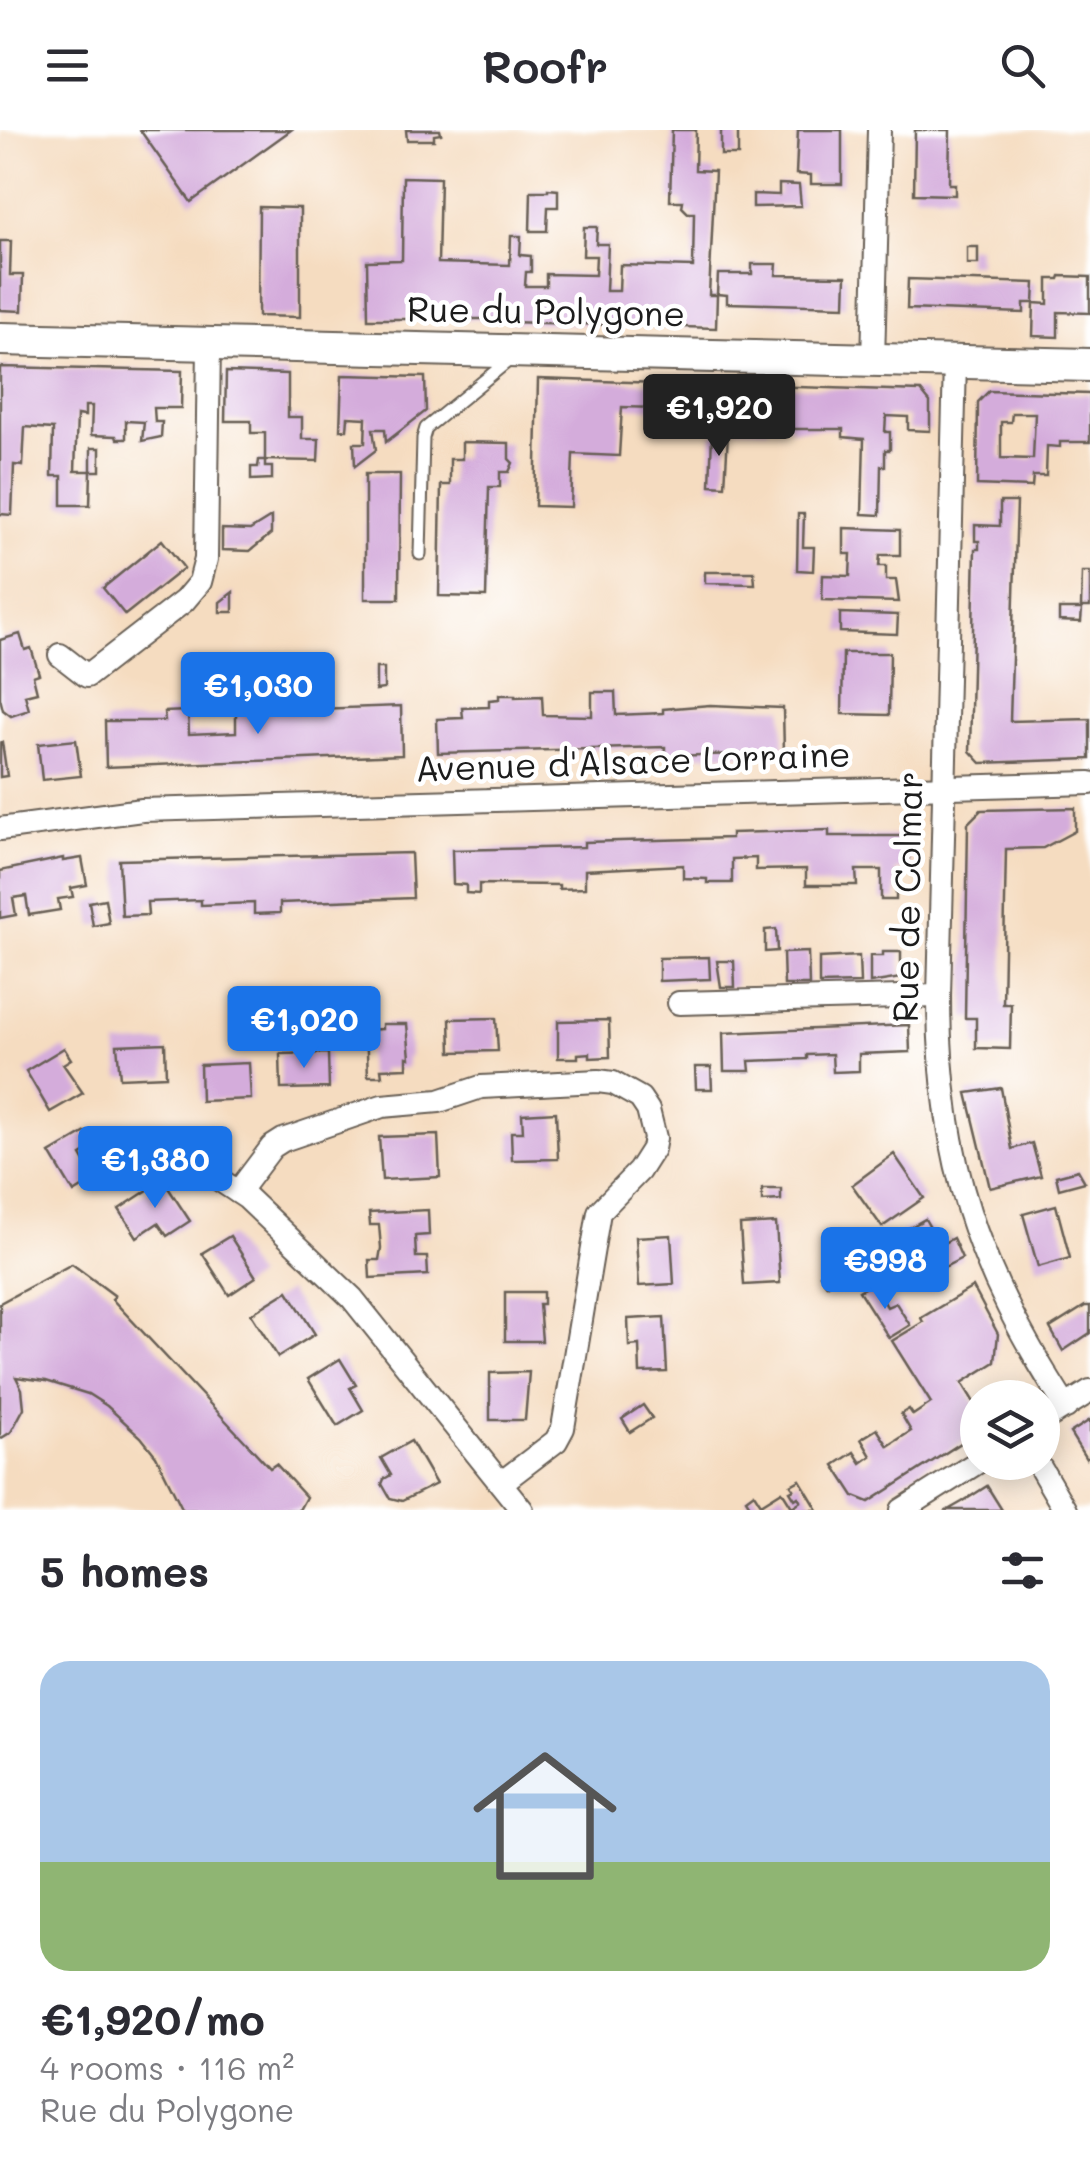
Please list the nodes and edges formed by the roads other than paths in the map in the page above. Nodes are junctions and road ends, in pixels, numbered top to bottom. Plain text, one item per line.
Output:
1 (879, 130) edge
2 (0, 339) edge
3 (209, 344) junction
4 (520, 352) junction
5 (873, 360) junction
6 (955, 362) junction
7 (1090, 365) edge
8 (420, 554) dead end
9 (60, 655) dead end
10 (1090, 783) edge
11 (945, 788) junction
12 (0, 829) edge
13 (938, 996) junction
14 (679, 1003) dead end
15 (158, 1139) dead end
16 (238, 1192) junction
17 (1090, 1391) edge
18 (1066, 1407) junction
19 (1060, 1410) edge
20 (960, 1473) edge
21 (1047, 1480) edge
22 (501, 1484) junction
23 (522, 1510) edge
24 (902, 1510) edge
25 (1064, 1510) edge

1 - 5 street
2 - 3 street, Rue du Polygone
3 - 4 street, Rue du Polygone
3 - 9 street
4 - 5 street, Rue du Polygone
4 - 8 lane
5 - 6 street, Rue du Polygone
6 - 7 street, Rue du Polygone
6 - 11 street, Rue de Colmar
10 - 11 street, Avenue d'Alsace Lorraine
11 - 12 street, Avenue d'Alsace Lorraine
11 - 13 street, Rue de Colmar
13 - 14 street
13 - 18 street, Rue de Colmar
15 - 16 street
16 - 22 street
16 - 22 street
17 - 18 street
18 - 19 street
20 - 24 street
21 - 25 street
22 - 23 street

